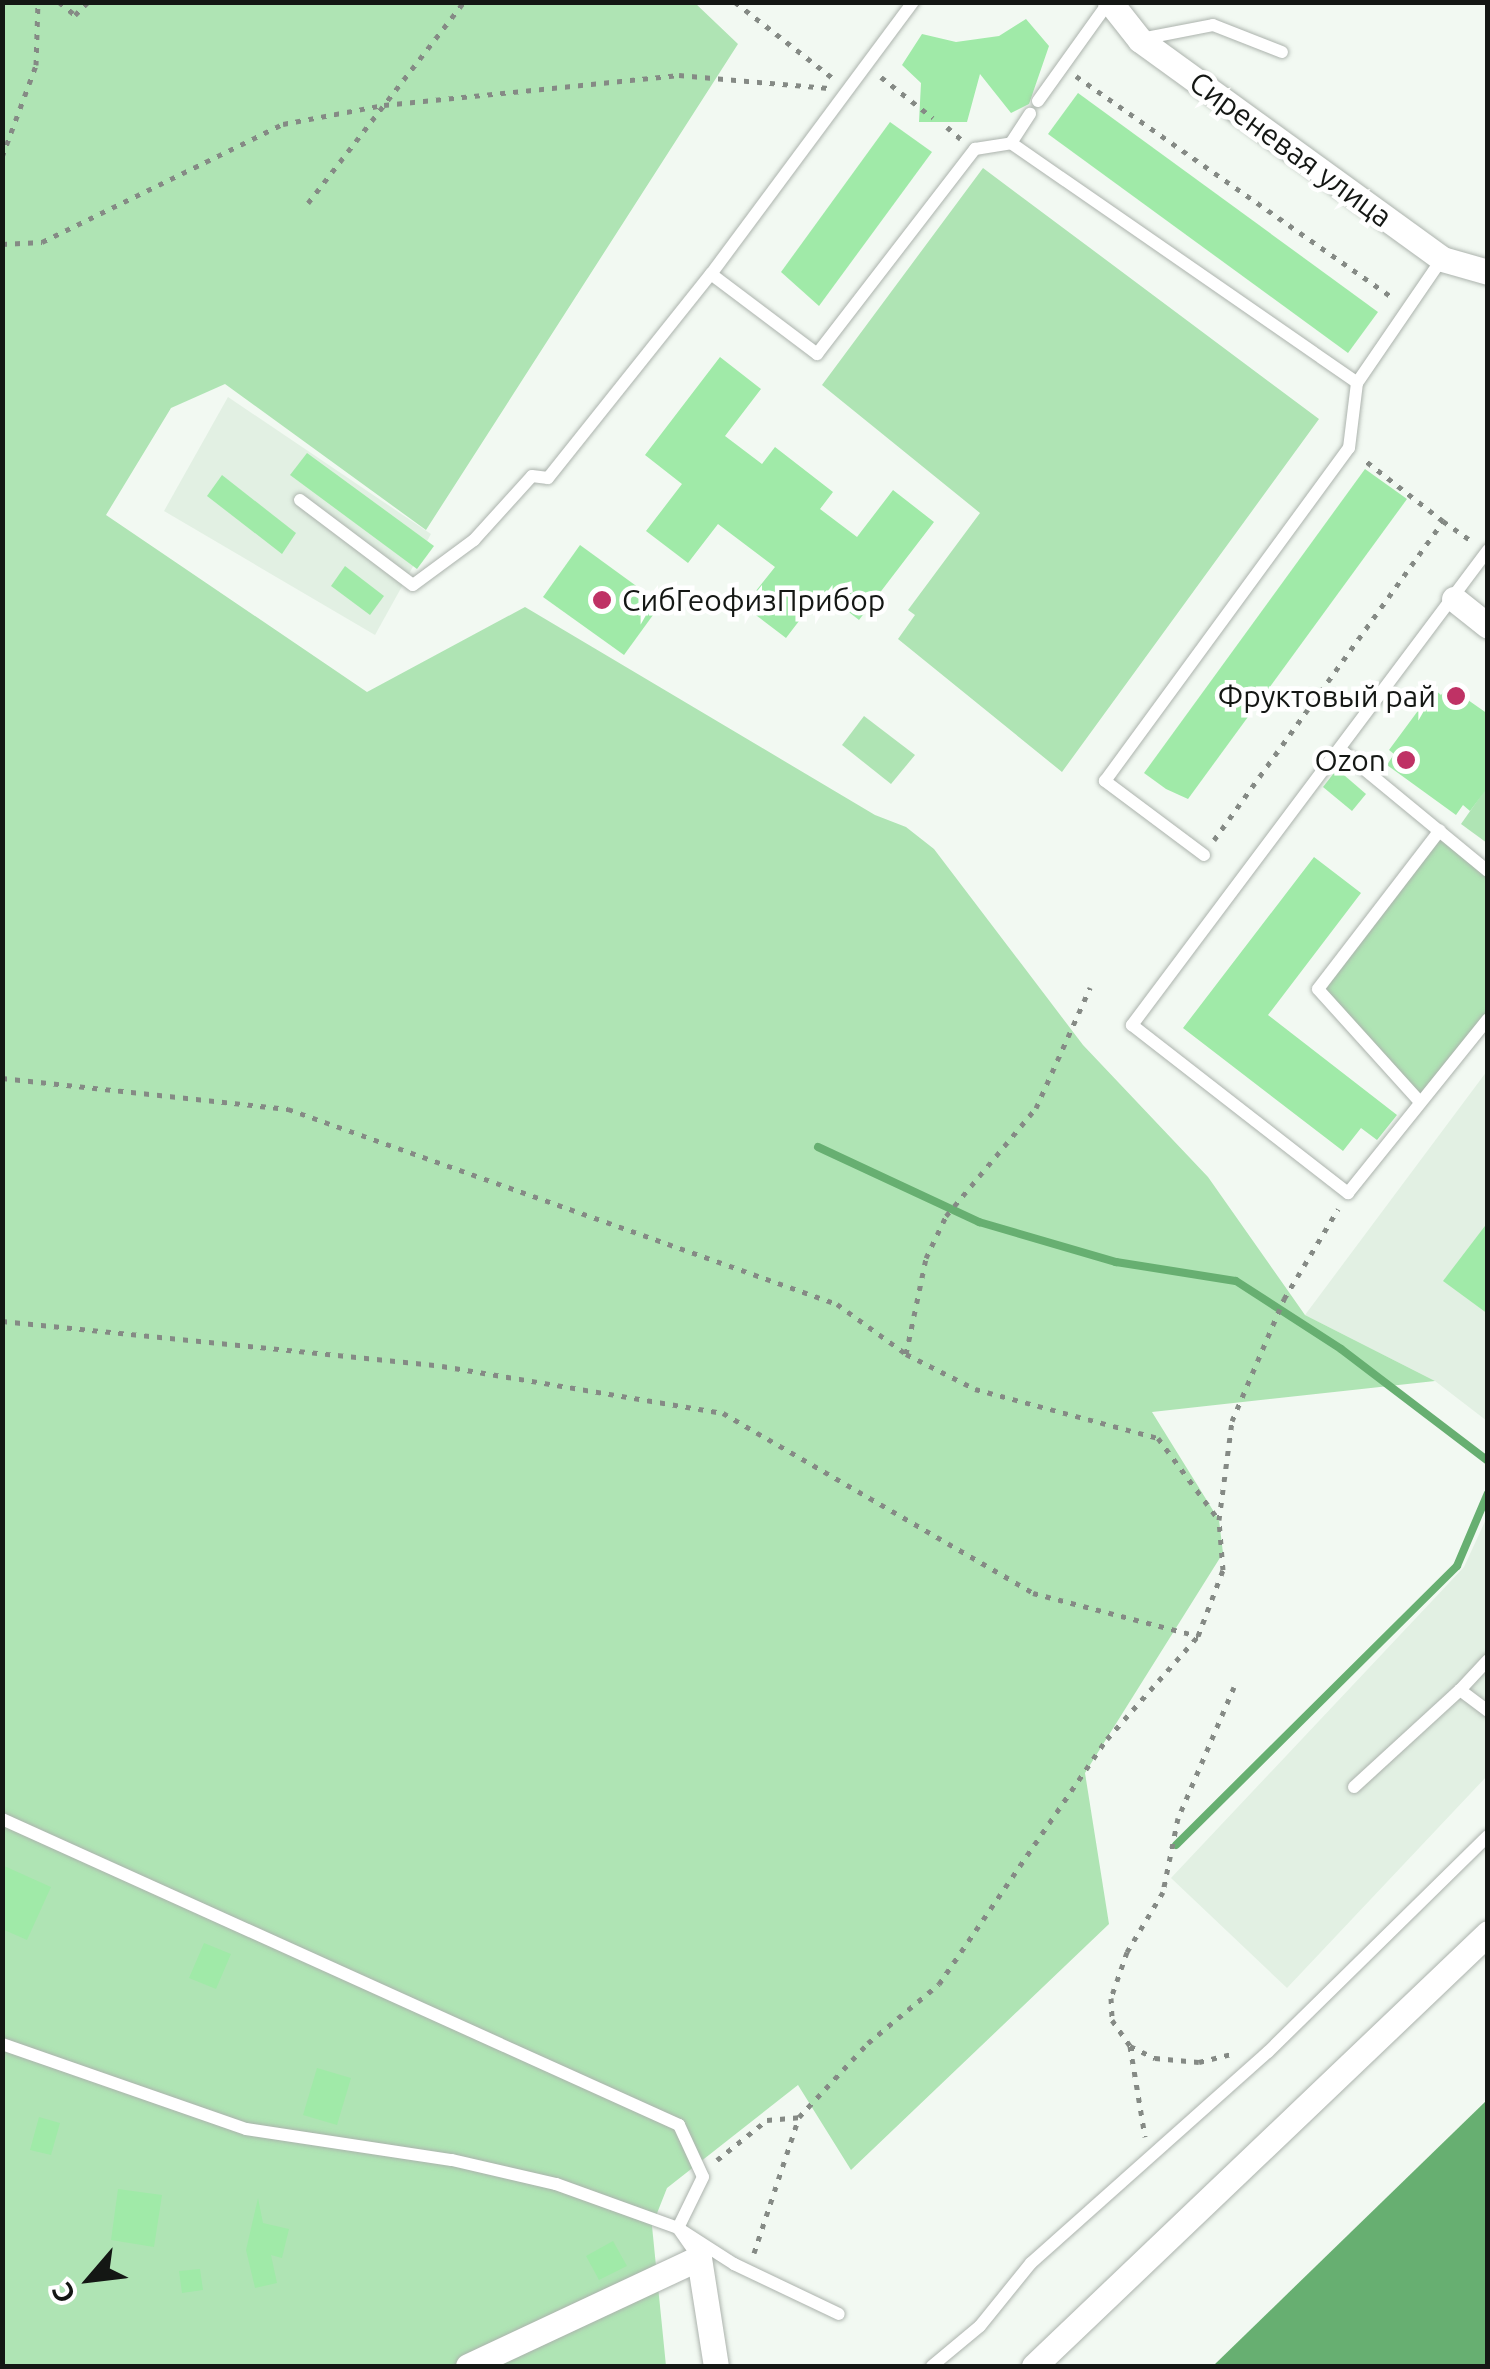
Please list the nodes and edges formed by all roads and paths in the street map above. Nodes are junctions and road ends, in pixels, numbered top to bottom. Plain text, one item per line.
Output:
1 (38, 2) edge
2 (59, 2) edge
3 (88, 2) edge
4 (464, 2) edge
5 (735, 2) edge
6 (913, 2) edge
7 (1110, 2) edge
8 (1140, 40) junction
9 (1282, 52) dead end
10 (1062, 65) junction
11 (866, 66) junction
12 (848, 90) junction
13 (1038, 102) dead end
14 (384, 105) junction
15 (1030, 114) dead end
16 (934, 118) dead end
17 (1011, 142) junction
18 (2, 157) edge
19 (308, 203) dead end
20 (2, 244) edge
21 (1442, 259) junction
22 (1485, 266) edge
23 (711, 274) junction
24 (1408, 310) junction
25 (1357, 383) junction
26 (1349, 448) junction
27 (300, 500) dead end
28 (1443, 521) junction
29 (1487, 551) edge
30 (1454, 599) junction
31 (1488, 626) edge
32 (1341, 750) junction
33 (1440, 830) junction
34 (1204, 854) joint
35 (1488, 871) edge
36 (1090, 988) dead end
37 (1488, 1019) edge
38 (2, 1078) edge
39 (1420, 1102) junction
40 (1348, 1193) junction
41 (2, 1321) edge
42 (906, 1354) junction
43 (1219, 1520) junction
44 (1198, 1636) junction
45 (1488, 1660) edge
46 (1234, 1687) dead end
47 (1460, 1690) junction
48 (1488, 1711) edge
49 (1354, 1787) dead end
50 (2, 1820) edge
51 (1488, 1836) edge
52 (1488, 1933) edge
53 (1282, 2040) junction
54 (2, 2044) edge
55 (1130, 2046) junction
56 (799, 2118) junction
57 (1133, 2173) junction
58 (703, 2177) junction
59 (678, 2228) junction
60 (699, 2258) junction
61 (749, 2270) junction
62 (839, 2314) dead end
63 (468, 2366) edge
64 (716, 2366) edge
65 (932, 2366) edge
66 (1034, 2366) edge

1 - 18 path
2 - 3 path
4 - 14 path
5 - 12 path
6 - 11 lane
7 - 8 street, Сиреневая улица
7 - 10 lane
8 - 9 lane
8 - 21 street, Сиреневая улица
10 - 13 lane
10 - 24 path
11 - 12 lane
11 - 16 path
12 - 14 path
12 - 23 lane
14 - 19 path
14 - 20 path
15 - 17 lane
17 - 23 lane
17 - 25 lane
21 - 22 street, Сиреневая улица
21 - 24 lane
23 - 27 lane
24 - 25 lane
25 - 26 lane
26 - 28 path
26 - 34 lane
28 - 29 path
28 - 34 path
29 - 30 lane
30 - 31 street
30 - 32 lane
32 - 33 lane
32 - 40 lane
33 - 35 lane
33 - 39 lane
36 - 42 path
37 - 39 lane
38 - 42 path
39 - 40 lane
40 - 43 path
41 - 44 path
42 - 43 path
43 - 44 path
44 - 56 path
45 - 47 lane
46 - 55 path
47 - 48 lane
47 - 49 lane
50 - 58 lane
51 - 53 lane
52 - 66 street
53 - 55 path
53 - 57 lane
54 - 59 lane
55 - 57 path
56 - 58 path
56 - 61 path
57 - 65 lane
58 - 59 lane
59 - 60 lane
59 - 61 lane
60 - 63 street
60 - 64 street
61 - 62 lane

